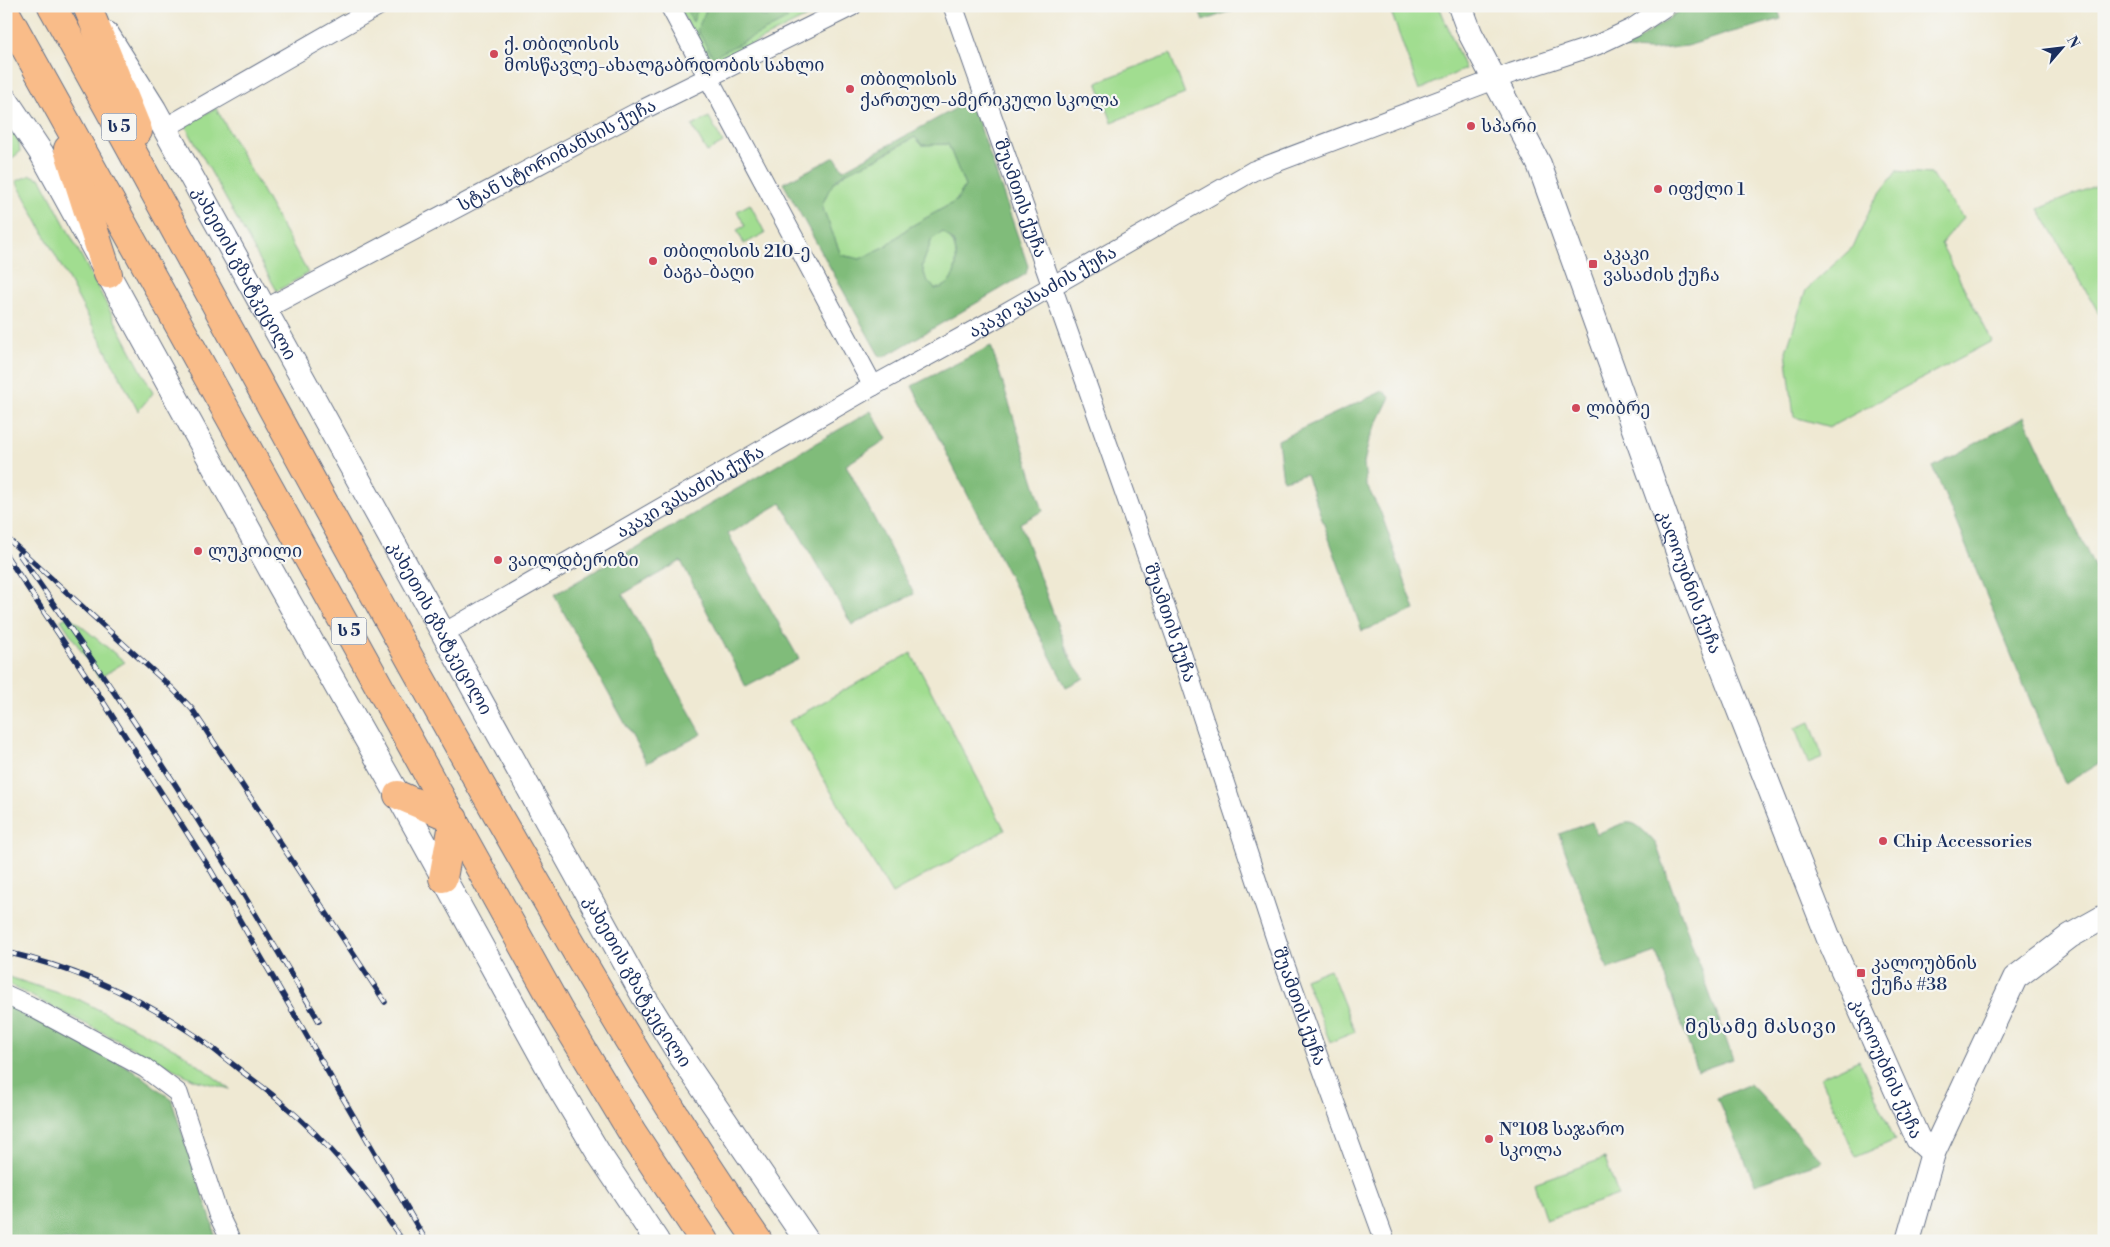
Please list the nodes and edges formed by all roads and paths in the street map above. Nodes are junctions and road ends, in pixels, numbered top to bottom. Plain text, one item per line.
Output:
1 (52, 6) edge
2 (88, 6) edge
3 (378, 6) edge
4 (670, 6) edge
5 (852, 6) edge
6 (954, 6) edge
7 (1460, 6) edge
8 (1666, 6) edge
9 (6, 13) edge
10 (708, 76) junction
11 (1494, 80) junction
12 (51, 93) junction
13 (6, 100) edge
14 (165, 128) junction
15 (186, 248) junction
16 (108, 274) junction
17 (1052, 286) junction
18 (265, 309) junction
19 (873, 386) junction
20 (444, 633) junction
21 (398, 795) junction
22 (454, 819) junction
23 (443, 878) junction
24 (2104, 917) edge
25 (6, 996) edge
26 (1933, 1153) junction
27 (728, 1197) junction
28 (231, 1241) edge
29 (657, 1241) edge
30 (704, 1241) edge
31 (758, 1241) edge
32 (778, 1241) edge
33 (807, 1241) edge
34 (1385, 1241) edge
35 (1908, 1241) edge

1 - 15 highway, ს 5
2 - 14 street, კახეთის გზატკეცილი
2 - 15 highway
3 - 14 street
4 - 10 street
5 - 10 street, სტან სტორიმანსის ქუჩა
6 - 17 street, შუამთის ქუჩა
7 - 11 street, კალოუბნის ქუჩა
8 - 11 street, აკაკი ვასაძის ქუჩა
9 - 12 highway, ს 5
10 - 18 street, სტან სტორიმანსის ქუჩა
10 - 19 street
11 - 17 street, აკაკი ვასაძის ქუჩა
11 - 26 street, კალოუბნის ქუჩა
12 - 16 highway
12 - 22 highway, ს 5
13 - 16 street
14 - 18 street, კახეთის გზატკეცილი
15 - 27 highway, ს 5
16 - 21 street
17 - 19 street, აკაკი ვასაძის ქუჩა
17 - 34 street, შუამთის ქუჩა
18 - 20 street, კახეთის გზატკეცილი
19 - 20 street, აკაკი ვასაძის ქუჩა
20 - 33 street, კახეთის გზატკეცილი
21 - 22 highway
21 - 23 street
22 - 23 highway
22 - 30 highway, ს 5
23 - 29 street
24 - 26 street
25 - 28 street
26 - 35 street
27 - 31 highway, ს 5
27 - 32 highway

